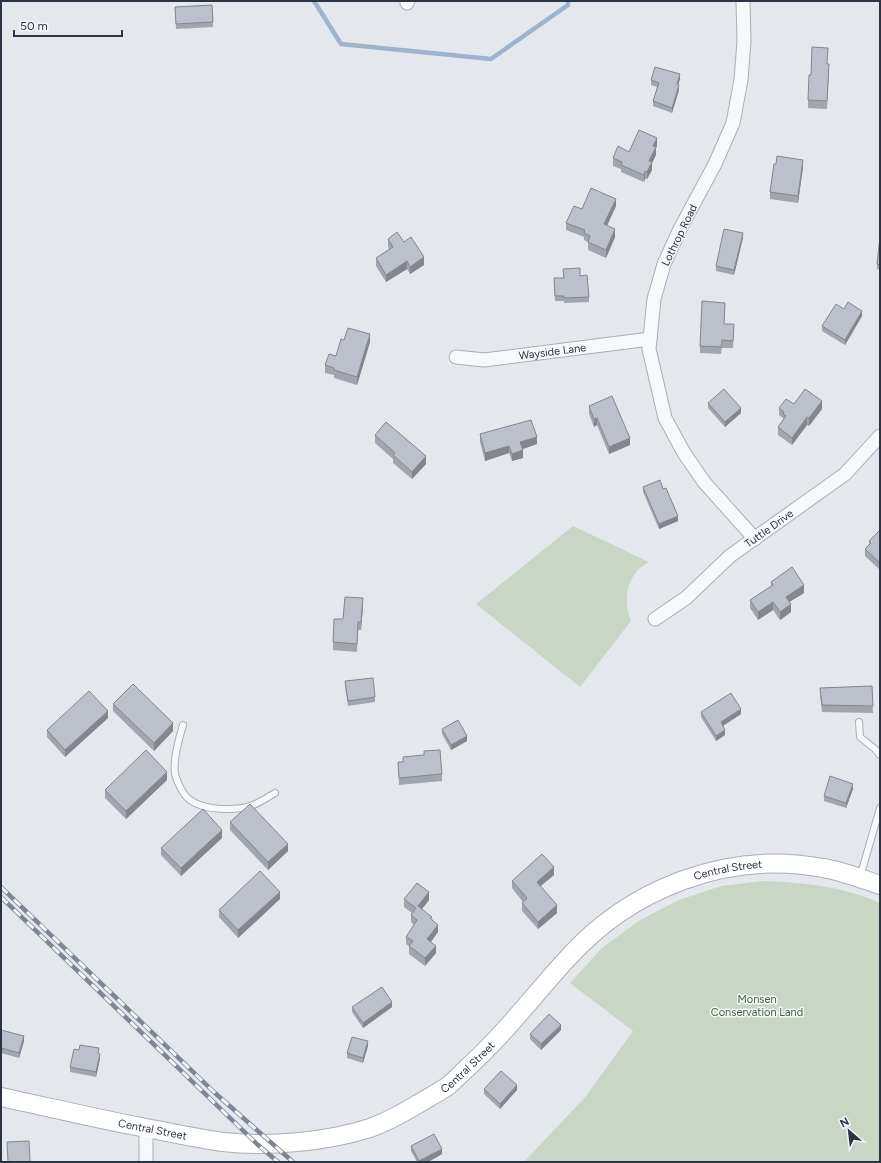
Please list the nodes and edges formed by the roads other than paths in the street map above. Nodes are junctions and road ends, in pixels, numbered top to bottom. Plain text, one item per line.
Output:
1 (743, 1) edge
2 (650, 339) junction
3 (456, 357) dead end
4 (880, 436) edge
5 (756, 539) junction
6 (655, 619) dead end
7 (859, 722) dead end
8 (183, 725) dead end
9 (880, 755) edge
10 (276, 793) dead end
11 (880, 808) edge
12 (859, 878) junction
13 (880, 885) edge
14 (1, 1097) edge
15 (146, 1128) junction
16 (146, 1162) edge

1 - 2 street, Lothrop Road
2 - 3 street, Wayside Lane
2 - 5 street, Lothrop Road
4 - 5 street, Tuttle Drive
5 - 6 street, Tuttle Drive
7 - 9 lane
8 - 10 lane
11 - 12 lane
12 - 13 street, Central Street
12 - 15 street, Central Street
14 - 15 street, Central Street
15 - 16 street

